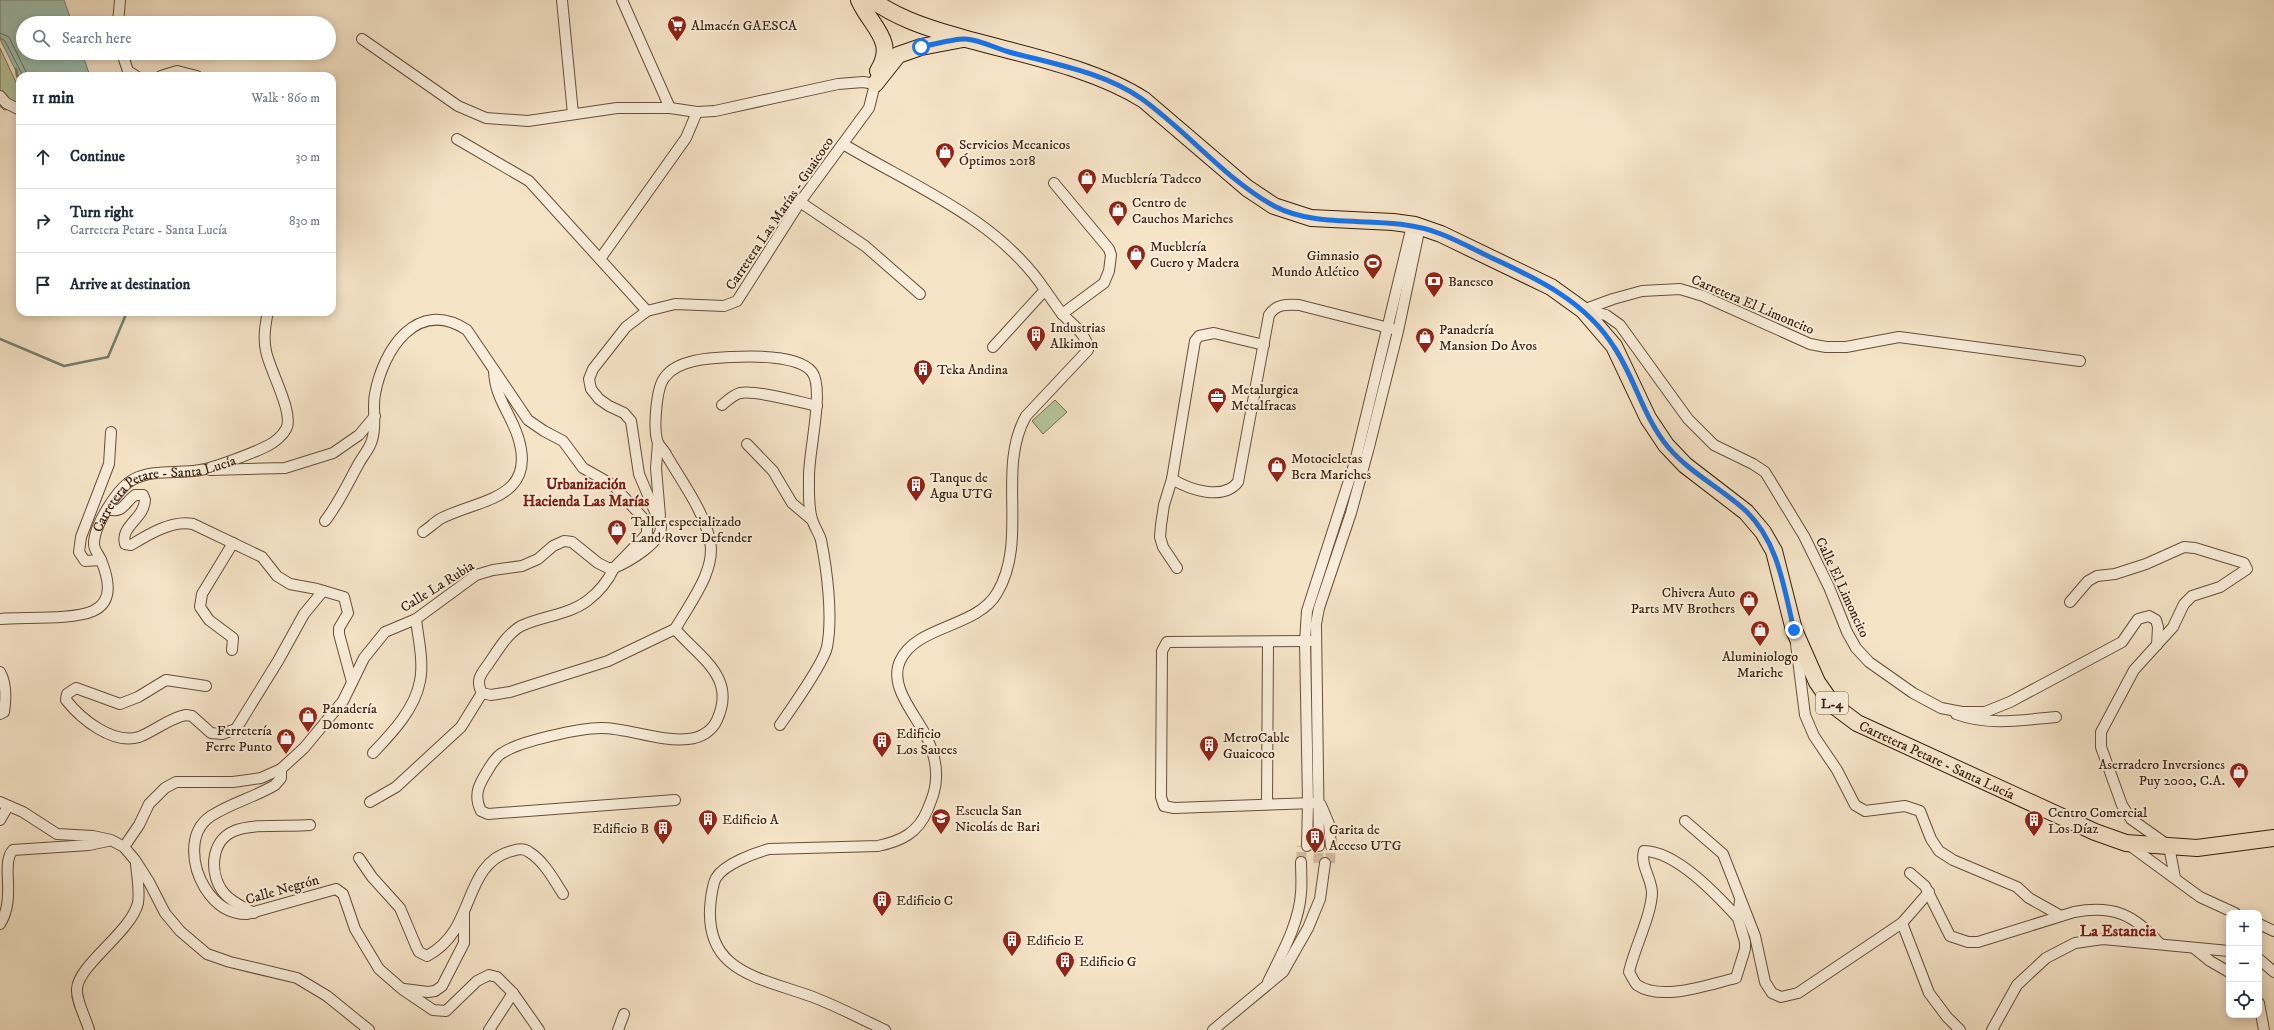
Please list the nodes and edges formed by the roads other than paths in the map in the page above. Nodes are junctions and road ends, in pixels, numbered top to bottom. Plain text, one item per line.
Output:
1 (120, 0) edge
2 (562, 0) edge
3 (622, 0) edge
4 (859, 0) edge
5 (872, 0) edge
6 (119, 16) edge
7 (362, 39) dead end
8 (964, 39) junction
9 (124, 60) edge
10 (128, 72) edge
11 (875, 84) junction
12 (0, 96) edge
13 (16, 108) edge
14 (670, 108) junction
15 (697, 112) junction
16 (573, 114) junction
17 (457, 139) dead end
18 (843, 144) junction
19 (1054, 183) dead end
20 (800, 202) junction
21 (1415, 225) junction
22 (600, 259) junction
23 (1045, 290) junction
24 (920, 294) dead end
25 (1583, 310) junction
26 (647, 311) junction
27 (1062, 314) junction
28 (267, 316) edge
29 (1387, 328) junction
30 (1398, 331) junction
31 (1264, 345) junction
32 (993, 347) dead end
33 (2080, 361) dead end
34 (494, 372) junction
35 (722, 405) dead end
36 (817, 406) junction
37 (374, 416) junction
38 (111, 432) dead end
39 (658, 443) junction
40 (747, 444) dead end
41 (202, 470) junction
42 (1172, 479) junction
43 (108, 509) junction
44 (812, 520) junction
45 (325, 521) dead end
46 (661, 526) junction
47 (423, 532) dead end
48 (233, 542) junction
49 (101, 560) junction
50 (614, 568) junction
51 (1177, 568) dead end
52 (323, 591) junction
53 (2070, 602) dead end
54 (0, 618) edge
55 (416, 619) junction
56 (675, 629) junction
57 (1794, 630) junction
58 (1316, 641) junction
59 (1305, 642) junction
60 (1268, 643) junction
61 (2157, 645) junction
62 (232, 650) dead end
63 (0, 672) edge
64 (352, 682) junction
65 (206, 686) dead end
66 (482, 693) junction
67 (1941, 708) junction
68 (0, 714) edge
69 (2056, 718) dead end
70 (780, 725) dead end
71 (372, 753) dead end
72 (281, 769) junction
73 (675, 800) dead end
74 (370, 802) dead end
75 (1308, 803) junction
76 (1319, 803) junction
77 (4, 804) edge
78 (1267, 804) junction
79 (0, 820) edge
80 (1685, 821) dead end
81 (310, 825) dead end
82 (2274, 838) edge
83 (111, 840) junction
84 (2126, 842) junction
85 (1305, 846) tunnel mouth
86 (2169, 846) junction
87 (124, 847) junction
88 (359, 858) dead end
89 (135, 860) junction
90 (1304, 862) tunnel mouth
91 (1324, 863) tunnel mouth
92 (1910, 873) dead end
93 (2176, 878) junction
94 (1928, 892) junction
95 (563, 894) dead end
96 (1740, 901) junction
97 (2228, 910) edge
98 (254, 913) junction
99 (464, 914) junction
100 (2061, 916) junction
101 (1738, 918) junction
102 (1902, 923) junction
103 (0, 924) edge
104 (2262, 925) edge
105 (2274, 931) edge
106 (2160, 944) junction
107 (2194, 948) junction
108 (2226, 951) edge
109 (2262, 962) edge
110 (2226, 970) edge
111 (2274, 972) edge
112 (1266, 986) junction
113 (402, 989) junction
114 (513, 993) junction
115 (624, 1014) dead end
116 (2262, 1018) edge
117 (89, 1030) edge
118 (369, 1030) edge
119 (489, 1030) edge
120 (539, 1030) edge
121 (618, 1030) edge
122 (885, 1030) edge
123 (1213, 1030) edge
124 (1960, 1030) edge
125 (1992, 1030) edge
126 (2264, 1030) edge

1 - 6 street
2 - 16 street
3 - 14 street
4 - 11 main road
5 - 8 main road, Carretera Petare - Santa Lucía / L-4
7 - 16 street
8 - 11 main road
8 - 21 main road, Carretera Petare - Santa Lucía / L-4
9 - 10 street
11 - 15 street
11 - 18 street, Carretera Las Marías - Guaicoco
12 - 13 street
14 - 15 street
14 - 16 street
15 - 22 street
17 - 22 street
18 - 20 street, Carretera Las Marías - Guaicoco
18 - 23 street
19 - 27 street
20 - 24 street
20 - 26 street, Carretera Las Marías - Guaicoco
21 - 25 main road, Carretera Petare - Santa Lucía / L-4
21 - 29 street
21 - 30 street
22 - 26 street
23 - 27 street
23 - 32 street
25 - 33 street, Carretera El Limoncito
25 - 57 main road, Carretera Petare - Santa Lucía / L-4
25 - 67 street, Calle El Limoncito
26 - 46 street, Carretera Las Marías - Guaicoco
27 - 122 street
28 - 41 street, Carretera Petare - Santa Lucía
29 - 30 street
29 - 31 street
29 - 59 street
30 - 58 street
31 - 42 street
31 - 42 street
34 - 37 street
34 - 47 street
34 - 50 street
35 - 36 street
36 - 39 street
36 - 44 street
37 - 41 street
37 - 45 street
38 - 49 street
39 - 46 street
39 - 56 street
40 - 44 street
41 - 43 street, Carretera Petare - Santa Lucía
42 - 51 street
43 - 48 street
43 - 49 street, Carretera Petare - Santa Lucía
44 - 70 street
46 - 50 street
48 - 52 street
48 - 62 street
49 - 54 street, Carretera Petare - Santa Lucía
50 - 55 street, Calle La Rubia
50 - 66 street
52 - 64 street
52 - 65 street
53 - 61 street
55 - 64 street, Calle La Rubia
55 - 71 street
56 - 66 street
56 - 73 street
57 - 84 main road, Carretera Petare - Santa Lucía / L-4
57 - 100 street
58 - 59 street
58 - 76 street
59 - 60 street
59 - 75 street
60 - 78 street
60 - 78 street
61 - 67 street, Calle El Limoncito
61 - 86 street
63 - 68 street
64 - 72 street, Calle La Rubia
66 - 74 street
67 - 69 street
72 - 87 street, Calle La Rubia
72 - 98 street, Calle Negrón
75 - 76 street
75 - 78 street
75 - 85 street
76 - 76 street
77 - 79 street
77 - 83 street
80 - 96 street
81 - 98 street
82 - 86 main road, Carretera Petare - Santa Lucía / L-4
83 - 87 street
83 - 103 street
84 - 86 main road, Carretera Petare - Santa Lucía / L-4
84 - 93 street
86 - 93 street
87 - 89 street
88 - 99 street
89 - 117 street
89 - 118 street
90 - 112 street
91 - 112 street
92 - 94 street
93 - 97 street
94 - 100 street
94 - 102 street
95 - 99 street
96 - 101 street
96 - 102 street
98 - 113 street, Calle Negrón
99 - 113 street
100 - 106 street
101 - 101 street
102 - 124 street
104 - 105 street
106 - 107 street
106 - 125 street
107 - 108 street
107 - 110 street
109 - 111 street
112 - 123 street
113 - 114 street, Calle Negrón
114 - 119 street
114 - 120 street, Calle Negrón
115 - 121 street
116 - 126 street

